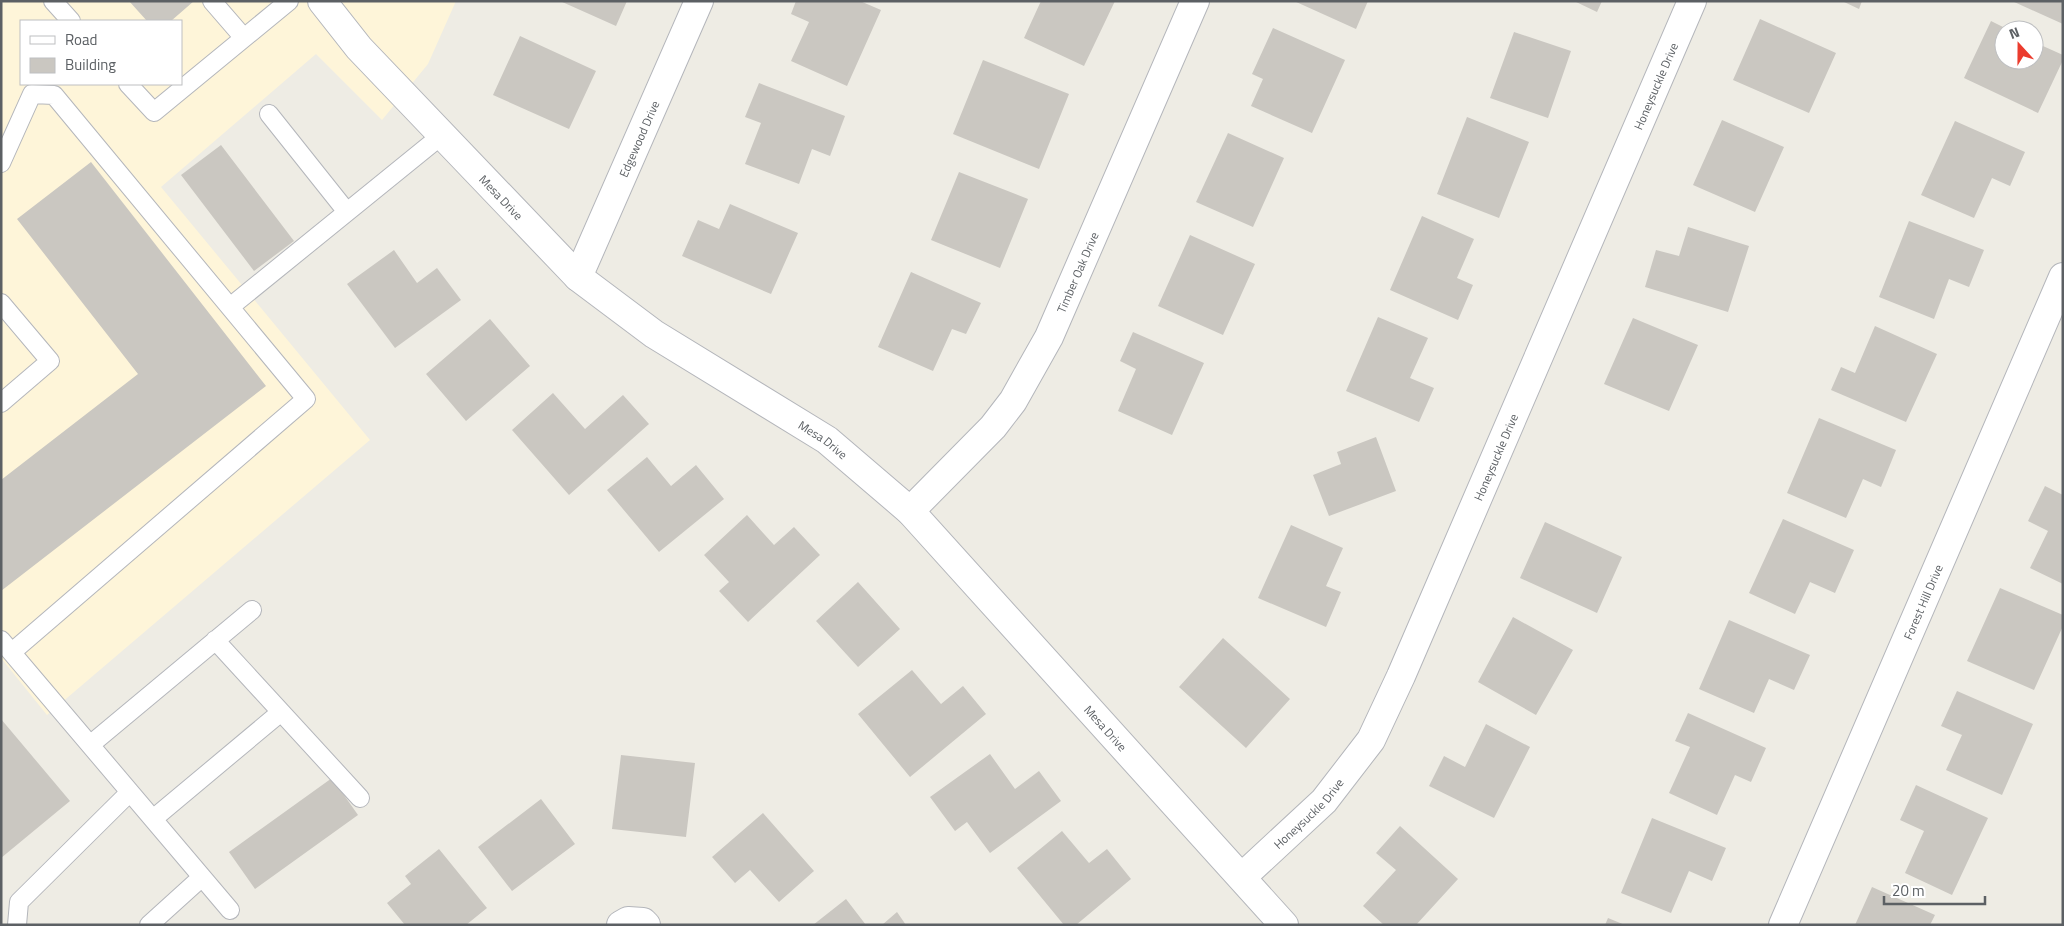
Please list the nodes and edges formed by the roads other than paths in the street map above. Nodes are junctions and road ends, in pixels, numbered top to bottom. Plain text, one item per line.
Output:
1 (53, 1) edge
2 (212, 1) edge
3 (289, 1) edge
4 (322, 1) edge
5 (699, 1) edge
6 (1195, 1) edge
7 (1692, 1) edge
8 (70, 20) edge
9 (244, 38) junction
10 (129, 85) edge
11 (269, 114) dead end
12 (442, 135) junction
13 (1, 163) edge
14 (347, 212) junction
15 (578, 277) junction
16 (2063, 277) edge
17 (1, 303) edge
18 (230, 307) junction
19 (1, 402) edge
20 (910, 511) junction
21 (252, 610) dead end
22 (215, 640) junction
23 (6, 646) edge
24 (282, 712) junction
25 (90, 745) junction
26 (130, 792) junction
27 (360, 798) dead end
28 (153, 819) junction
29 (202, 877) junction
30 (1242, 877) junction
31 (230, 910) dead end
32 (17, 925) edge
33 (149, 925) edge
34 (1284, 925) edge
35 (1782, 925) edge

1 - 8 lane
2 - 9 lane
3 - 9 lane
4 - 12 street, Mesa Drive
5 - 15 street, Edgewood Drive
6 - 20 street, Timber Oak Drive
7 - 30 street, Honeysuckle Drive
9 - 10 lane
11 - 14 lane
12 - 14 lane
12 - 15 street, Mesa Drive
13 - 18 lane
14 - 18 lane
15 - 20 street, Mesa Drive
16 - 35 street, Forest Hill Drive
17 - 19 lane
18 - 23 lane
20 - 30 street, Mesa Drive
21 - 22 lane
22 - 24 lane
22 - 25 lane
23 - 25 lane
24 - 27 lane
24 - 28 lane
25 - 26 lane
26 - 28 lane
26 - 32 lane
28 - 29 lane
29 - 31 lane
29 - 33 lane
30 - 34 street, Mesa Drive

